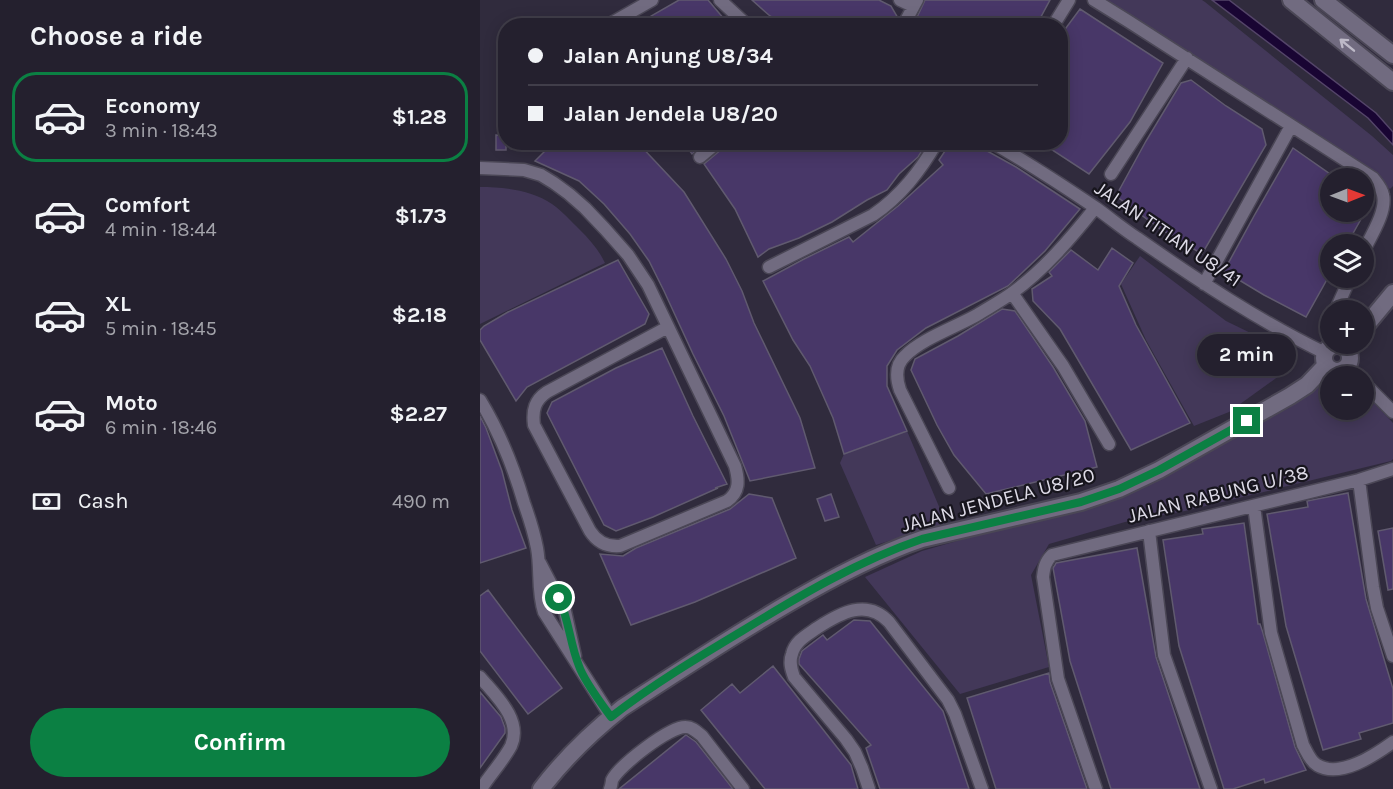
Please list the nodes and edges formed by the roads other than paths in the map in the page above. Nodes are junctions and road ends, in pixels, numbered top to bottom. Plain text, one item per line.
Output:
1 (652, 0) edge
2 (720, 0) edge
3 (900, 0) edge
4 (1069, 0) edge
5 (1094, 0) edge
6 (1291, 0) edge
7 (1323, 0) edge
8 (915, 3) edge
9 (620, 18) edge
10 (739, 18) edge
11 (907, 18) edge
12 (1058, 18) edge
13 (1393, 55) edge
14 (1187, 58) junction
15 (1393, 82) edge
16 (1291, 126) junction
17 (708, 150) edge
18 (932, 150) edge
19 (1005, 150) edge
20 (700, 157) dead end
21 (480, 168) edge
22 (1112, 174) dead end
23 (1095, 208) junction
24 (1372, 234) edge
25 (770, 267) dead end
26 (1204, 284) junction
27 (1012, 293) junction
28 (1393, 293) edge
29 (1374, 316) edge
30 (668, 327) junction
31 (1328, 354) edge
32 (1325, 359) junction
33 (1329, 366) edge
34 (1374, 393) edge
35 (480, 400) edge
36 (1393, 412) edge
37 (1109, 444) dead end
38 (1393, 469) edge
39 (1359, 480) junction
40 (949, 488) dead end
41 (1254, 506) junction
42 (1149, 531) junction
43 (539, 562) junction
44 (1393, 656) edge
45 (579, 668) junction
46 (480, 677) edge
47 (611, 717) junction
48 (1393, 742) edge
49 (481, 789) edge
50 (541, 789) edge
51 (610, 789) edge
52 (743, 789) edge
53 (869, 789) edge
54 (982, 789) edge
55 (1096, 789) edge
56 (1211, 789) edge

1 - 9 street
2 - 10 street
3 - 8 street
4 - 12 street
5 - 14 street
15 -> 6 street
7 - 13 street
8 - 11 street
14 - 16 street
14 - 22 street
16 - 24 street
16 - 26 street
17 - 20 street
18 - 25 street
19 - 23 street, JALAN TITIAN U8/41
21 - 30 street
23 - 26 street, JALAN TITIAN U8/41
23 - 27 street
26 - 32 street, JALAN TITIAN U8/41
27 - 37 street
27 - 40 street
28 - 29 street
30 - 30 street
31 - 32 street
32 - 33 street
32 - 47 street, JALAN JENDELA U8/20
34 - 36 street
35 - 43 street
38 - 39 street, JALAN RABUNG U/38
39 - 41 street, JALAN RABUNG U/38
39 - 44 street
41 - 42 street, JALAN RABUNG U/38
41 - 48 street
42 - 55 street, JALAN RABUNG U/38
42 - 56 street
43 - 45 street
43 - 45 street
45 - 47 street
46 - 49 street
47 - 50 street, JALAN JENDELA U8/20
51 - 52 street
53 - 54 street

